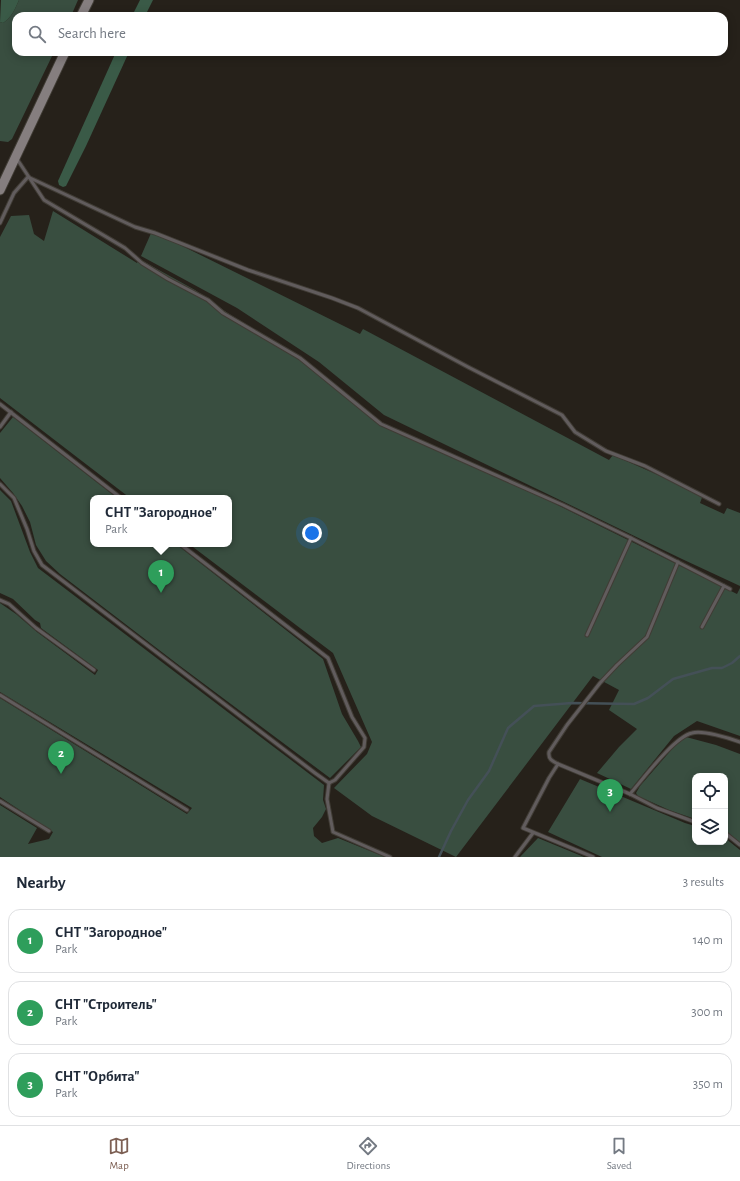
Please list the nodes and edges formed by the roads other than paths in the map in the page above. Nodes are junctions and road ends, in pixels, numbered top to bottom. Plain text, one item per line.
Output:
1 (89, 0) edge
2 (83, 12) edge
3 (62, 56) edge
4 (16, 157) junction
5 (28, 177) junction
6 (0, 190) edge
7 (0, 223) edge
8 (0, 404) edge
9 (11, 412) junction
10 (0, 427) edge
11 (0, 484) edge
12 (117, 495) edge
13 (719, 504) dead end
14 (632, 538) junction
15 (184, 547) edge
16 (678, 562) junction
17 (724, 586) junction
18 (730, 589) dead end
19 (0, 600) edge
20 (702, 627) dead end
21 (587, 635) dead end
22 (94, 670) dead end
23 (0, 695) edge
24 (740, 742) edge
25 (558, 764) junction
26 (329, 783) junction
27 (630, 794) junction
28 (0, 801) edge
29 (187, 810) dead end
30 (692, 821) edge
31 (49, 831) dead end
32 (533, 833) junction
33 (728, 836) edge
34 (740, 846) edge
35 (390, 857) edge
36 (515, 857) edge
37 (593, 857) edge

1 - 2 main road
3 - 4 main road
4 - 5 lane
4 - 6 main road
5 - 7 lane
5 - 13 lane
5 - 14 lane
8 - 9 lane
9 - 10 lane
9 - 12 lane
11 - 26 lane
14 - 16 lane
14 - 21 lane
15 - 26 lane
16 - 17 lane
16 - 25 lane
17 - 18 lane
17 - 20 lane
19 - 22 lane
23 - 29 lane
24 - 27 lane
25 - 27 lane
25 - 32 lane
26 - 35 lane
27 - 30 lane
28 - 31 lane
32 - 36 lane
32 - 37 lane
33 - 34 lane

